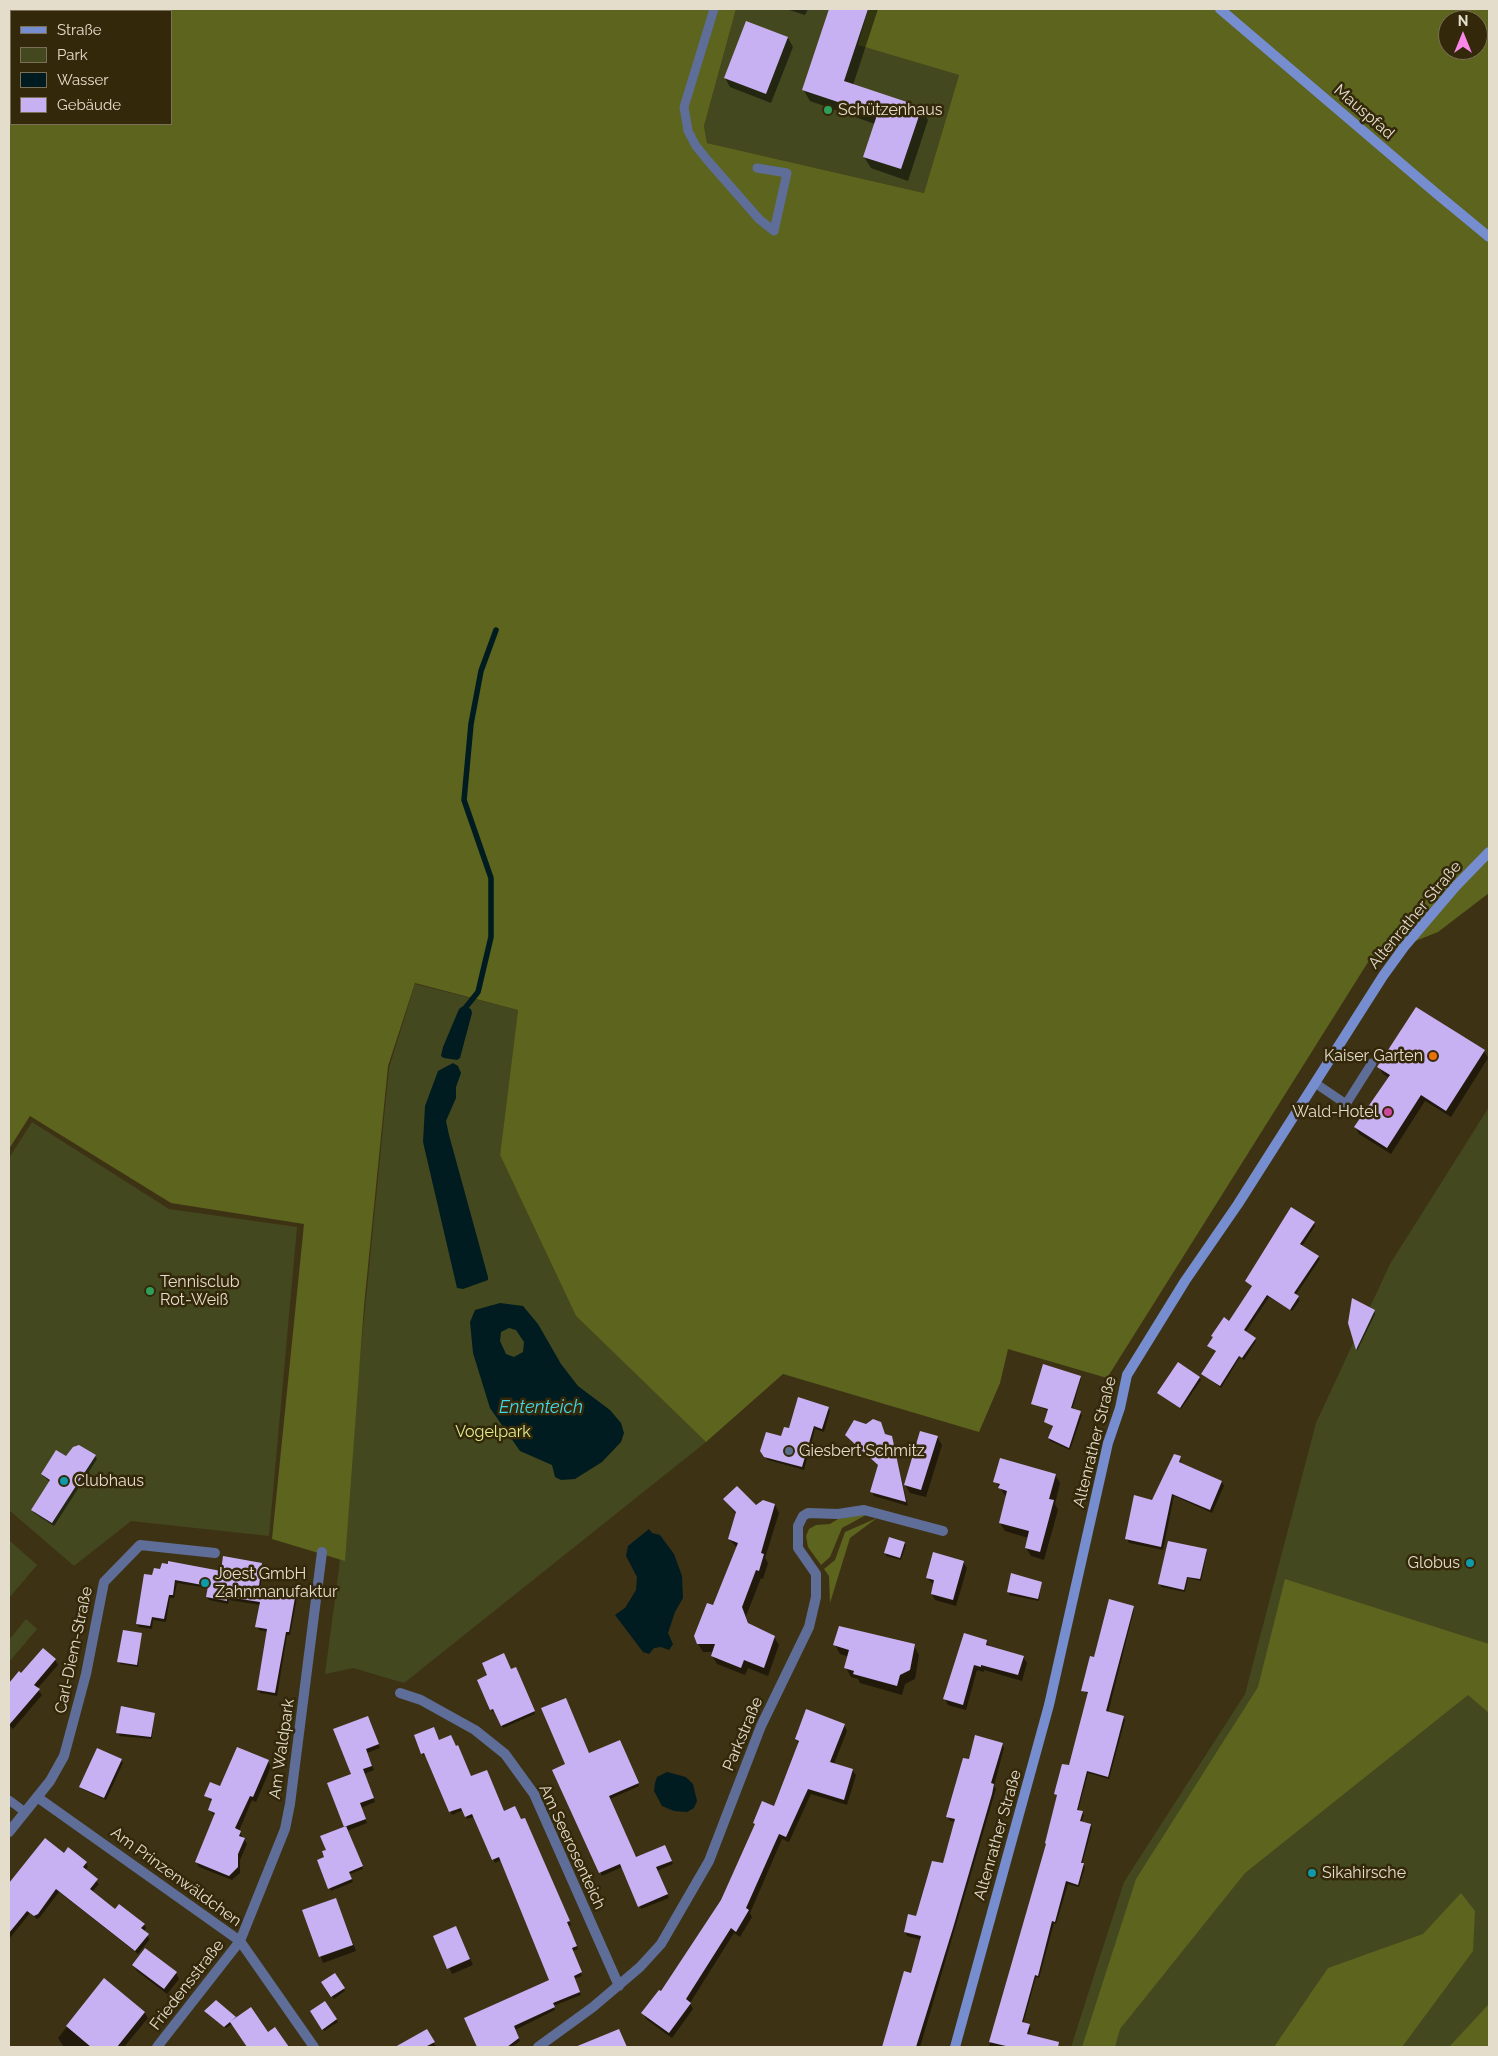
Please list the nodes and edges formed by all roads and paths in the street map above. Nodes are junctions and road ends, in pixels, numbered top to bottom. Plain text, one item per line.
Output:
1 (714, 9) edge
2 (1220, 9) edge
3 (757, 168) dead end
4 (1489, 237) edge
5 (1489, 852) edge
6 (1372, 1063) dead end
7 (1315, 1083) junction
8 (943, 1531) dead end
9 (322, 1552) dead end
10 (215, 1553) dead end
11 (400, 1693) dead end
12 (38, 1796) junction
13 (9, 1800) edge
14 (25, 1812) junction
15 (9, 1832) edge
16 (240, 1942) junction
17 (618, 1986) junction
18 (157, 2047) edge
19 (314, 2047) edge
20 (538, 2047) edge
21 (955, 2047) edge

1 - 3 lane
2 - 4 street, Mauspfad
5 - 7 street, Altenrather Straße
6 - 7 lane
7 - 21 street, Altenrather Straße
8 - 17 street, Parkstraße
9 - 16 street, Am Waldpark
10 - 12 street, Carl-Diem-Straße
11 - 17 street, Am Seerosenteich
12 - 14 street, Carl-Diem-Straße
12 - 16 street, Am Prinzenwäldchen
13 - 14 lane
14 - 15 street, Carl-Diem-Straße
16 - 18 street, Friedensstraße
16 - 19 street, Am Prinzenwäldchen
17 - 20 street, Parkstraße

